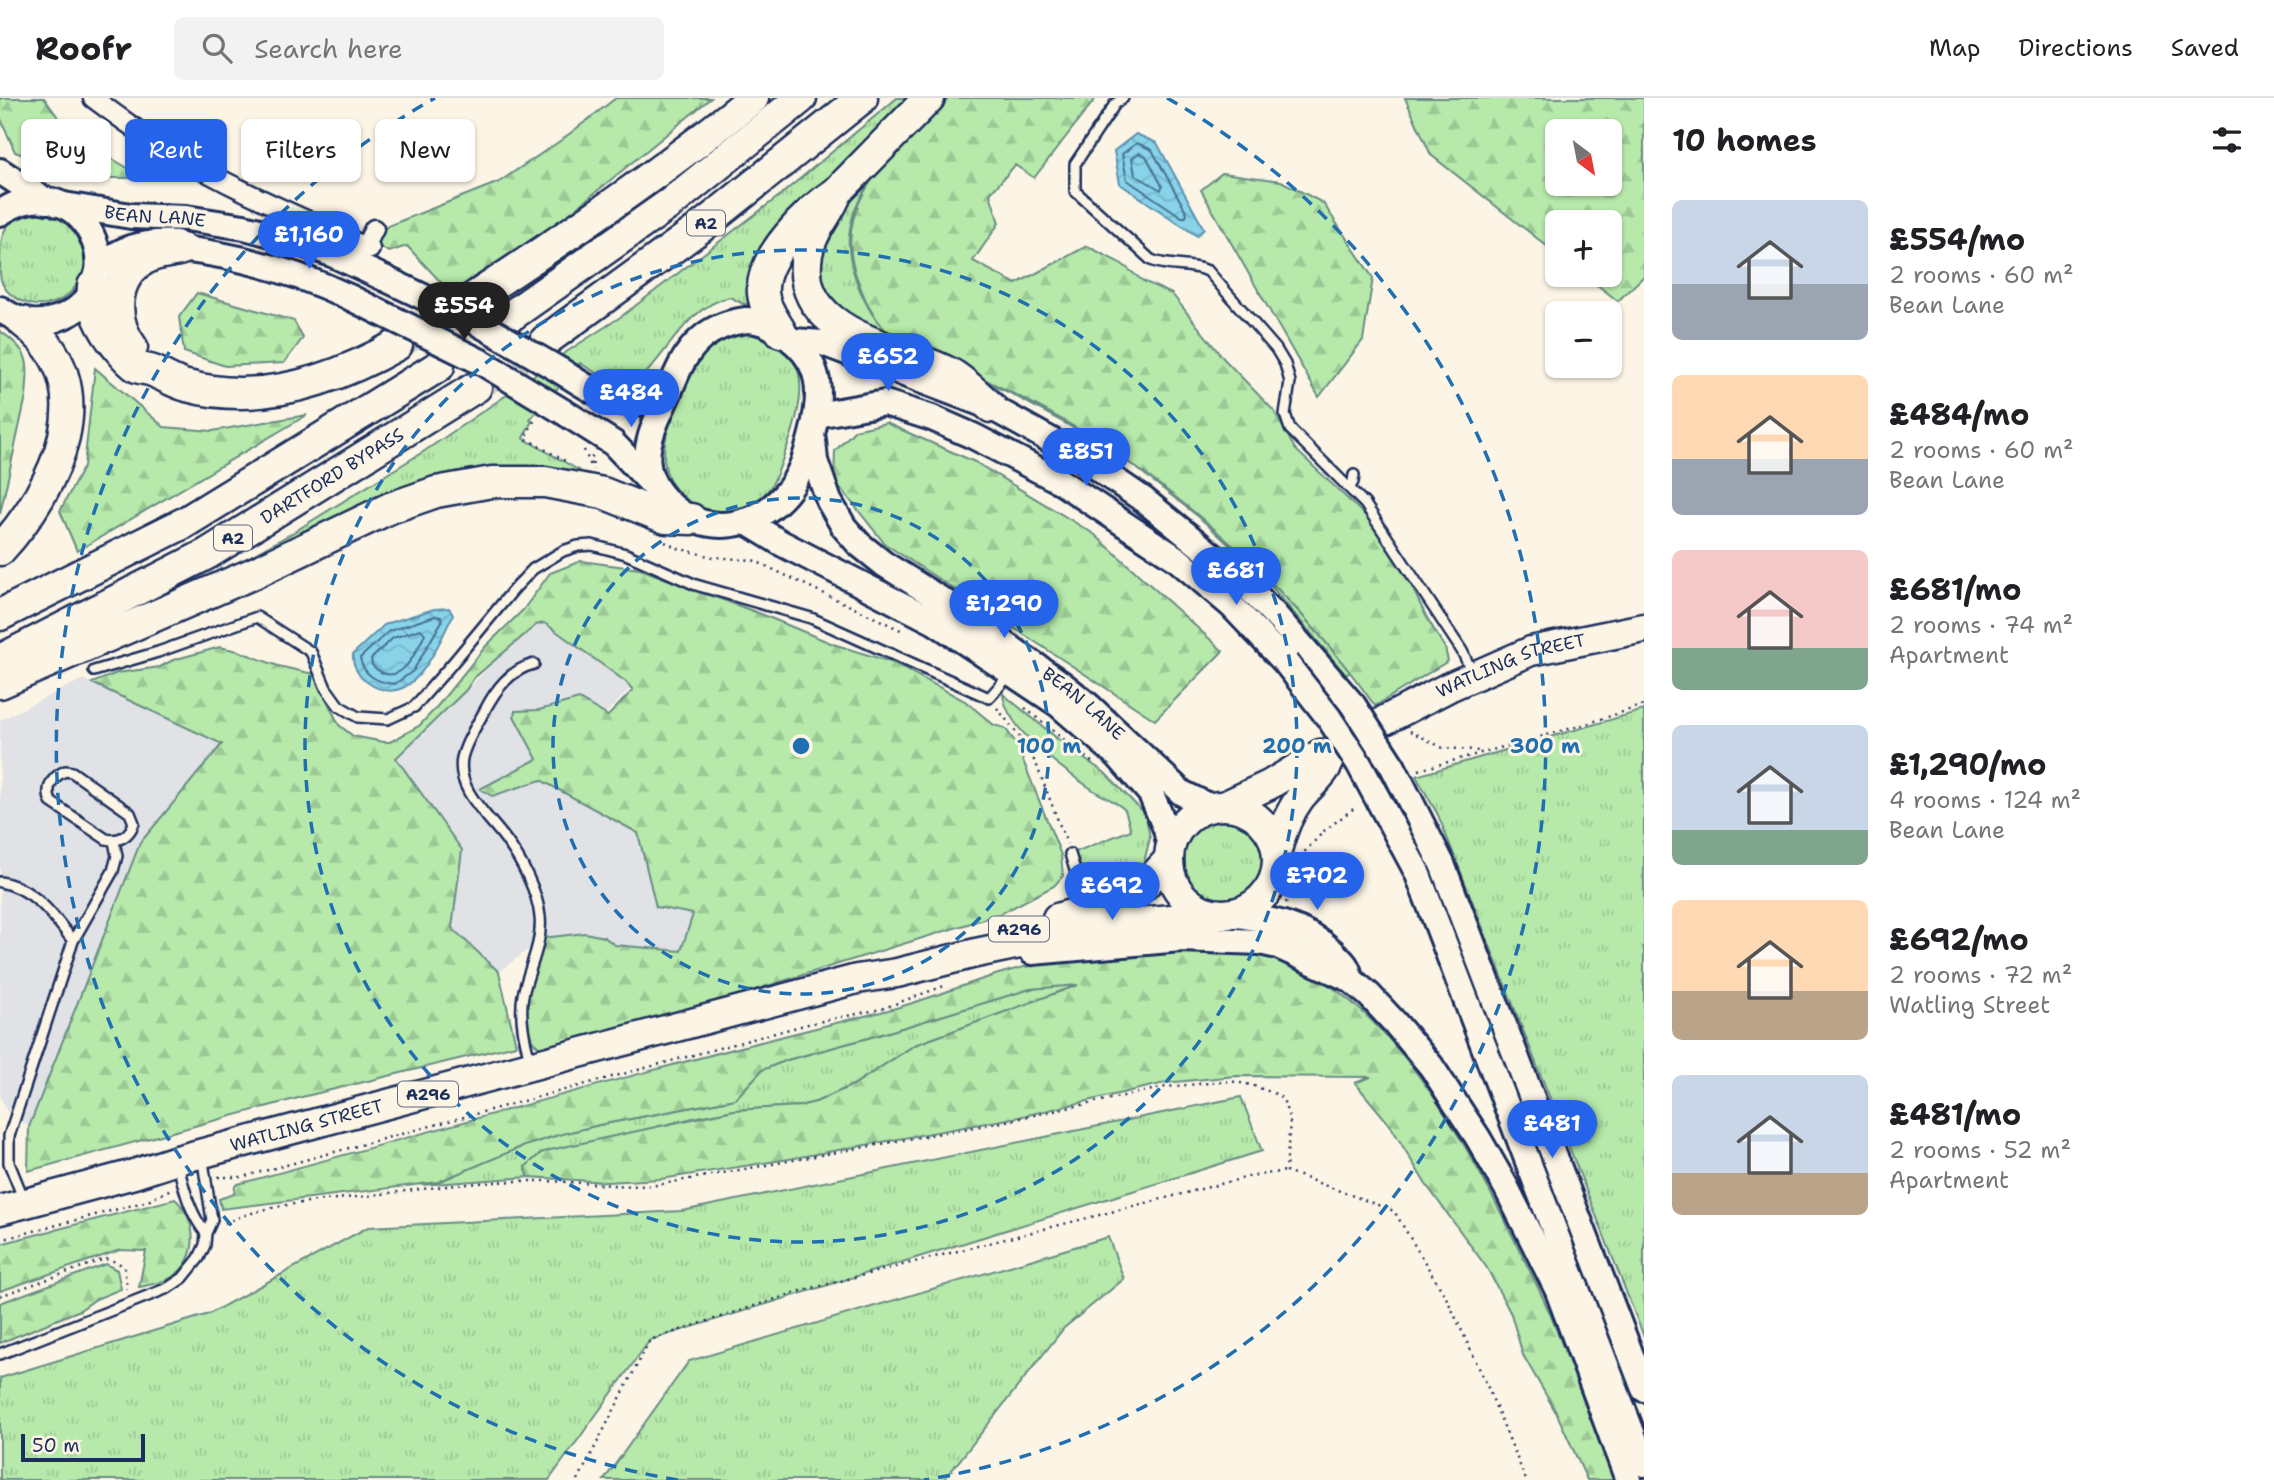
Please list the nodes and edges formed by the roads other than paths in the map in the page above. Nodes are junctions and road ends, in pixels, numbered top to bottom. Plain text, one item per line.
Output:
1 (93, 98) edge
2 (753, 98) edge
3 (801, 98) edge
4 (862, 98) edge
5 (929, 98) edge
6 (1123, 98) edge
7 (125, 121) edge
8 (0, 170) edge
9 (227, 182) edge
10 (837, 192) junction
11 (52, 202) junction
12 (0, 213) edge
13 (374, 229) dead end
14 (182, 249) junction
15 (95, 280) junction
16 (471, 300) tunnel mouth
17 (12, 316) edge
18 (505, 320) dead end
19 (787, 336) junction
20 (545, 341) tunnel mouth
21 (397, 345) tunnel mouth
22 (439, 366) dead end
23 (151, 370) junction
24 (477, 387) tunnel mouth
25 (670, 390) junction
26 (991, 407) junction
27 (817, 415) junction
28 (1354, 475) dead end
29 (656, 488) junction
30 (1350, 488) junction
31 (691, 519) junction
32 (746, 521) junction
33 (0, 550) edge
34 (0, 615) edge
35 (1644, 628) edge
36 (1294, 654) junction
37 (0, 660) edge
38 (534, 664) dead end
39 (94, 671) dead end
40 (1474, 676) junction
41 (1003, 680) junction
42 (0, 683) edge
43 (1395, 724) road end
44 (1217, 806) junction
45 (114, 841) junction
46 (1277, 850) junction
47 (1170, 853) junction
48 (1070, 854) road end
49 (0, 882) edge
50 (1088, 910) junction
51 (1229, 915) junction
52 (73, 941) junction
53 (857, 979) junction
54 (1350, 979) junction
55 (532, 1066) junction
56 (190, 1157) junction
57 (13, 1207) edge
58 (206, 1233) junction
59 (0, 1354) edge
60 (1644, 1389) edge
61 (1644, 1464) edge
62 (1628, 1480) edge

1 - 7 street
2 - 16 highway
3 - 18 highway, A2
4 - 20 highway, A2
5 - 10 highway
6 - 30 lane
8 - 11 main road, BEAN LANE
9 - 13 street
10 - 19 highway
10 - 26 highway
11 - 12 main road
11 - 15 main road
11 - 25 main road, BEAN LANE, bridge
14 - 15 main road, BEAN LANE
14 - 23 highway
14 - 29 main road, BEAN LANE, bridge
15 - 17 main road, BEAN LANE
15 - 23 highway
17 - 33 highway
19 - 25 main road
19 - 26 main road
19 - 27 main road
21 - 23 highway
22 - 34 highway, DARTFORD BYPASS / A2
24 - 37 highway, DARTFORD BYPASS / A2
25 - 29 main road
26 - 36 main road
27 - 32 main road
27 - 36 main road
27 - 44 main road, BEAN LANE
28 - 30 lane
29 - 31 main road
30 - 40 lane
31 - 32 main road
31 - 42 highway
32 - 41 main road, BEAN LANE
35 - 40 main road, WATLING STREET
36 - 60 main road, bridge
36 - 61 main road, bridge
38 - 55 lane
39 - 41 lane
40 - 43 main road, WATLING STREET
41 - 47 main road, BEAN LANE
44 - 46 main road
44 - 46 main road
44 - 47 main road
45 - 45 lane
45 - 52 lane
46 - 51 main road
47 - 50 main road, WATLING STREET / A296
47 - 51 main road
48 - 50 lane
49 - 52 lane
50 - 53 main road, WATLING STREET / A296
51 - 53 main road, WATLING STREET / A296
51 - 54 main road
52 - 57 lane
53 - 54 main road
53 - 55 main road, WATLING STREET / A296
54 - 62 main road
55 - 56 main road, WATLING STREET / A296
56 - 57 main road, WATLING STREET / A296
56 - 58 lane
56 - 58 lane
58 - 59 lane

